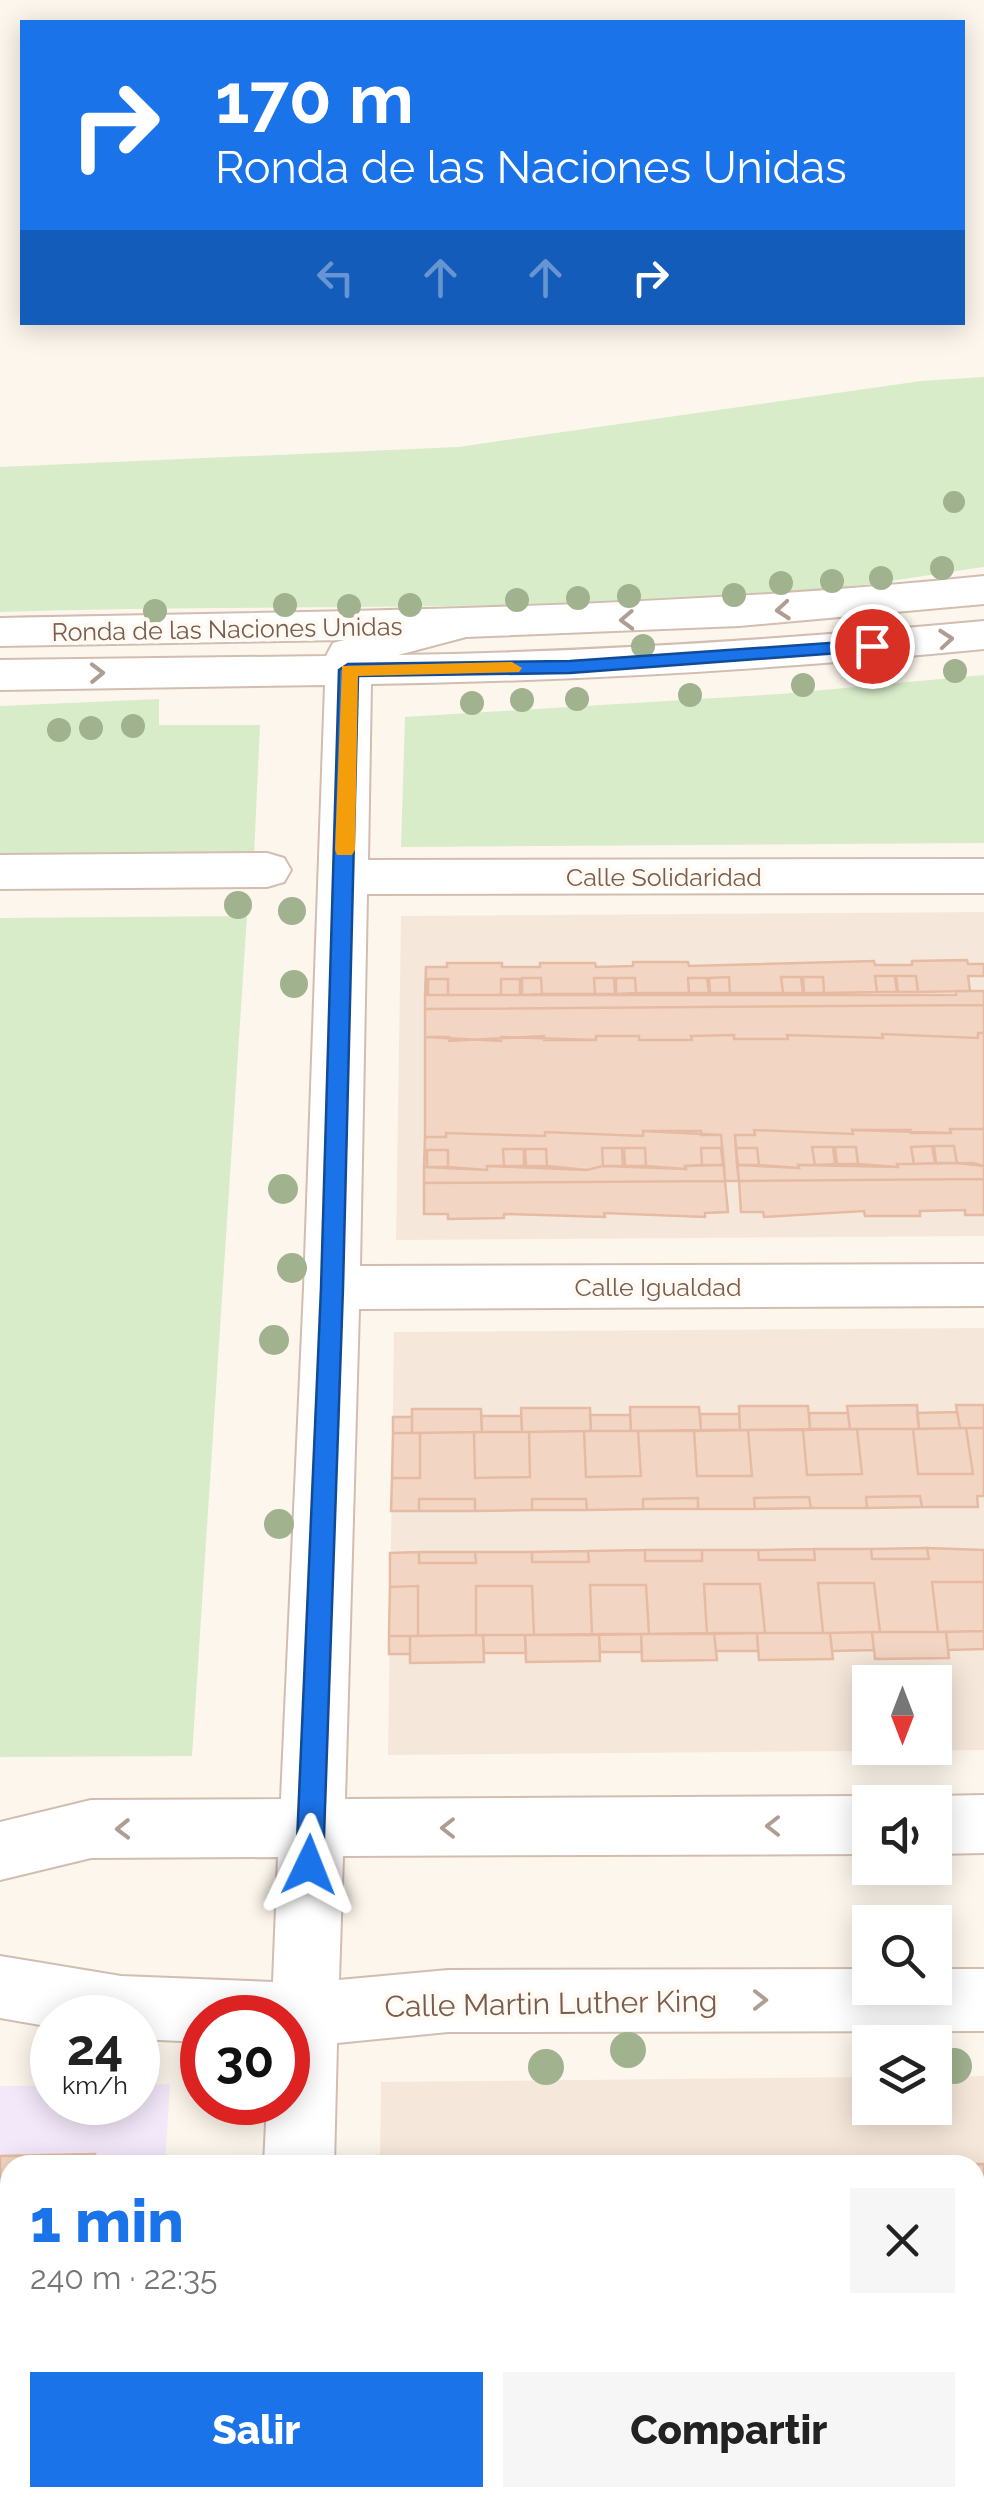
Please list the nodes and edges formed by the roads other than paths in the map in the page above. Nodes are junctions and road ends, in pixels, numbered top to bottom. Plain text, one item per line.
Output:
1 (984, 590) edge
2 (455, 626) junction
3 (0, 632) edge
4 (984, 635) edge
5 (348, 670) junction
6 (0, 675) edge
7 (267, 870) dead end
8 (0, 872) edge
9 (984, 876) edge
10 (344, 877) junction
11 (984, 1285) edge
12 (332, 1288) junction
13 (984, 1824) edge
14 (852, 1825) edge
15 (952, 1825) edge
16 (310, 1828) junction
17 (0, 1851) edge
18 (0, 1987) edge
19 (305, 1995) edge
20 (984, 2000) edge
21 (180, 2010) edge
22 (310, 2014) edge
23 (300, 2125) edge
24 (299, 2155) edge

1 -> 2 street, Ronda de las Naciones Unidas
2 - 3 street, Ronda de las Naciones Unidas
2 - 5 street, Ronda de las Naciones Unidas
5 -> 4 street, Ronda de las Naciones Unidas
6 -> 5 street, Ronda de las Naciones Unidas
5 - 10 street
7 - 8 street
9 - 10 street, Calle Solidaridad
10 - 12 street
11 - 12 street, Calle Igualdad
12 - 16 street
13 - 15 street
14 -> 16 street
16 -> 17 street
16 - 19 street
18 - 21 street, Calle Martin Luther King
22 -> 20 street, Calle Martin Luther King
23 - 24 street

